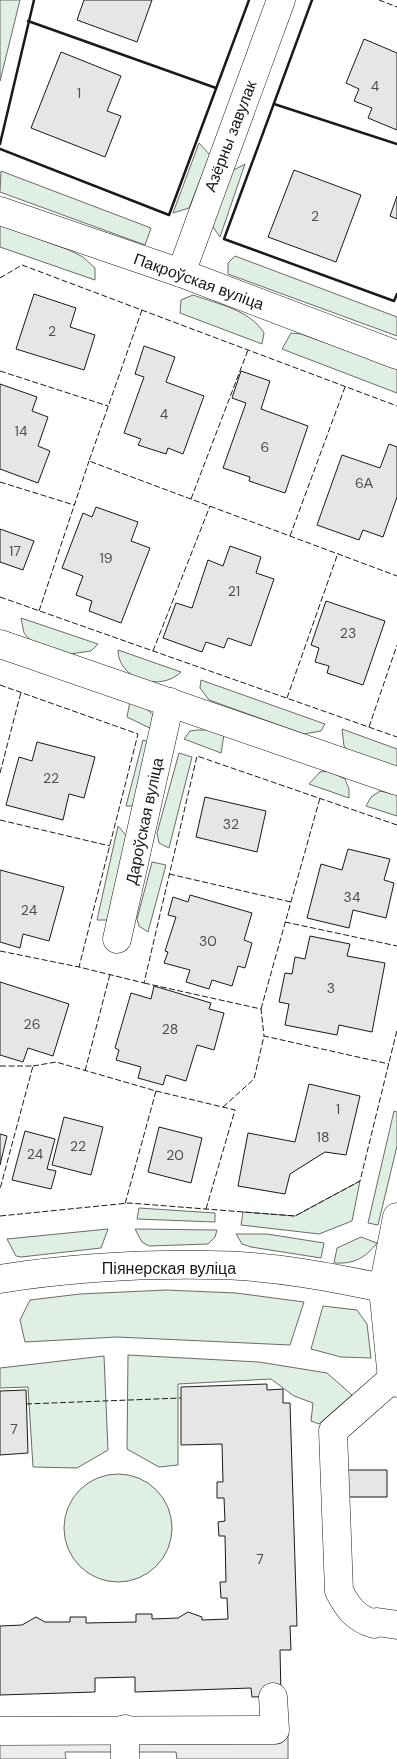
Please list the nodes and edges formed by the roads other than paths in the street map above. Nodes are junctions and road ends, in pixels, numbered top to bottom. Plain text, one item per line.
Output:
1 (281, 0) edge
2 (0, 211) edge
3 (181, 273) junction
4 (397, 355) edge
5 (0, 644) edge
6 (170, 702) junction
7 (397, 780) edge
8 (118, 940) dead end
9 (397, 1217) edge
10 (0, 1279) edge
11 (390, 1289) edge
12 (394, 1381) edge
13 (397, 1625) edge
14 (273, 1697) dead end
15 (124, 1729) junction
16 (0, 1731) edge
17 (125, 1759) edge

1 - 3 street, Азёрны завулак
2 - 3 street, Пакроўская вуліца
3 - 4 street, Пакроўская вуліца
5 - 6 street
6 - 7 street
6 - 8 street, Дароўская вуліца
9 - 11 street
10 - 11 street, Піянерская вуліца
11 - 12 street
12 - 13 street
14 - 15 street
15 - 16 street
15 - 17 street

